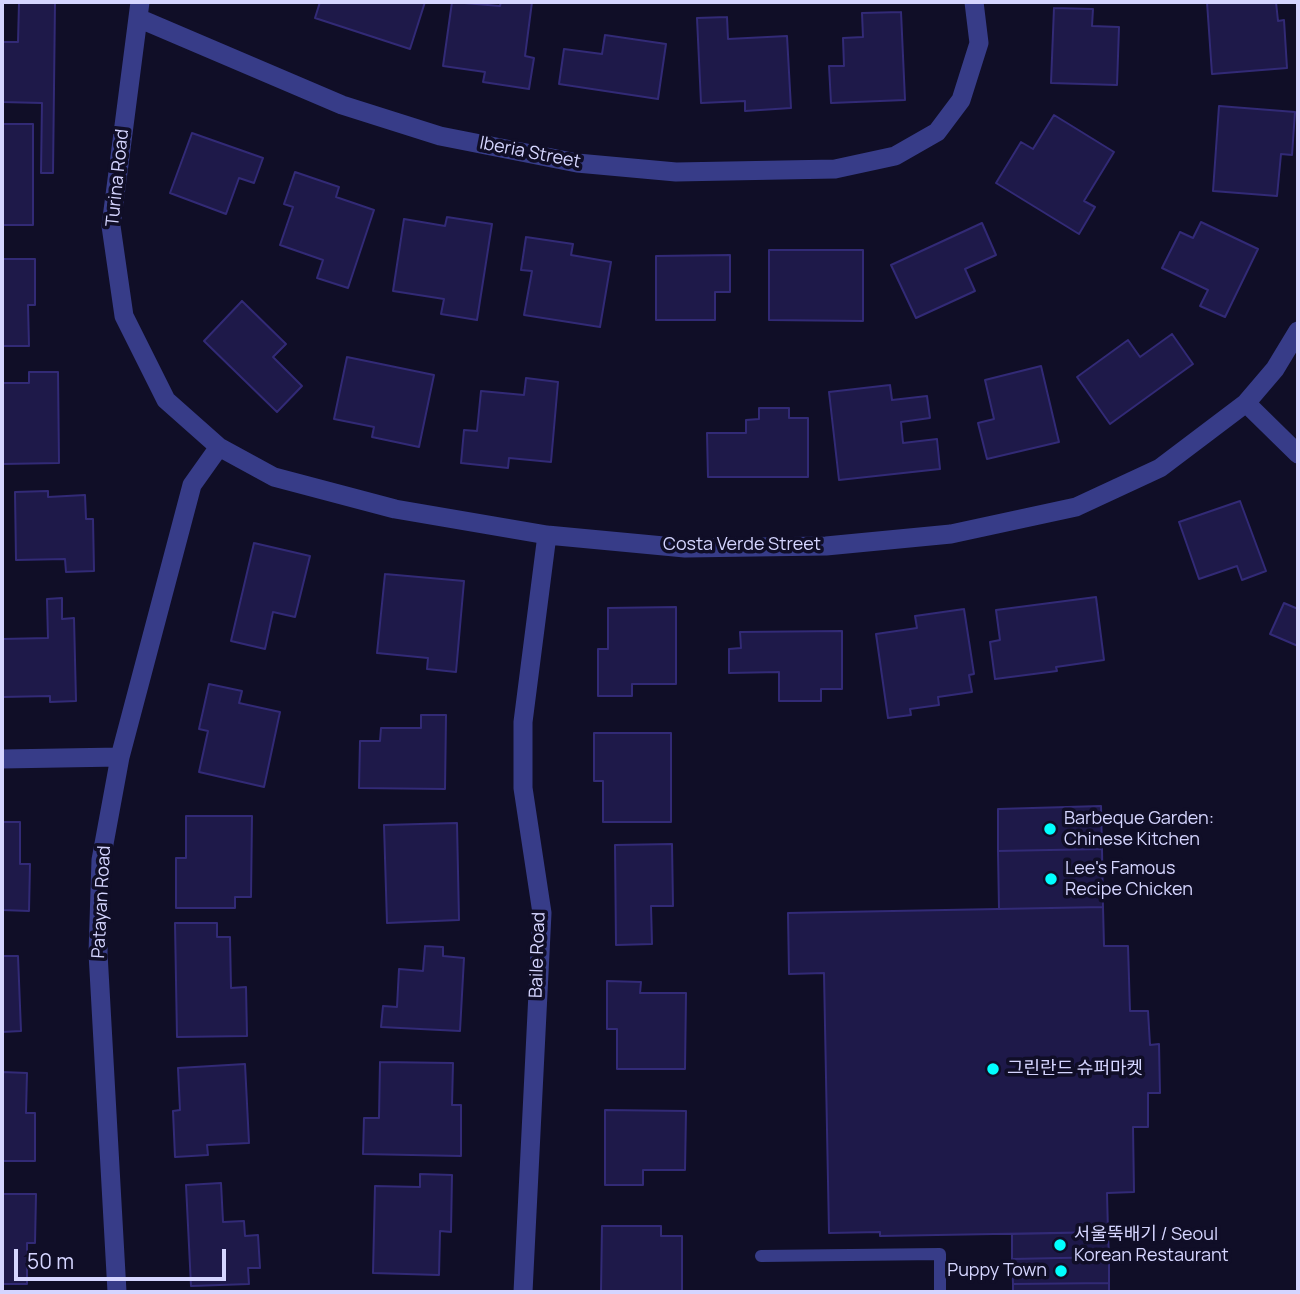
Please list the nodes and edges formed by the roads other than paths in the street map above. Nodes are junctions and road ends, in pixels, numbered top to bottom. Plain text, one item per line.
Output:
1 (974, 2) edge
2 (139, 10) edge
3 (1298, 331) edge
4 (1246, 402) junction
5 (219, 447) junction
6 (1298, 454) edge
7 (547, 535) junction
8 (120, 757) junction
9 (2, 760) edge
10 (761, 1256) dead end
11 (117, 1292) edge
12 (523, 1292) edge
13 (940, 1292) edge

1 - 2 street, Iberia Street
2 - 5 street, Turina Road
3 - 4 street, Costa Verde Street
4 - 6 street
4 - 7 street, Costa Verde Street
5 - 7 street, Costa Verde Street
5 - 8 street, Patayan Road
7 - 12 street, Baile Road
8 - 9 street
8 - 11 street, Patayan Road
10 - 13 lane

